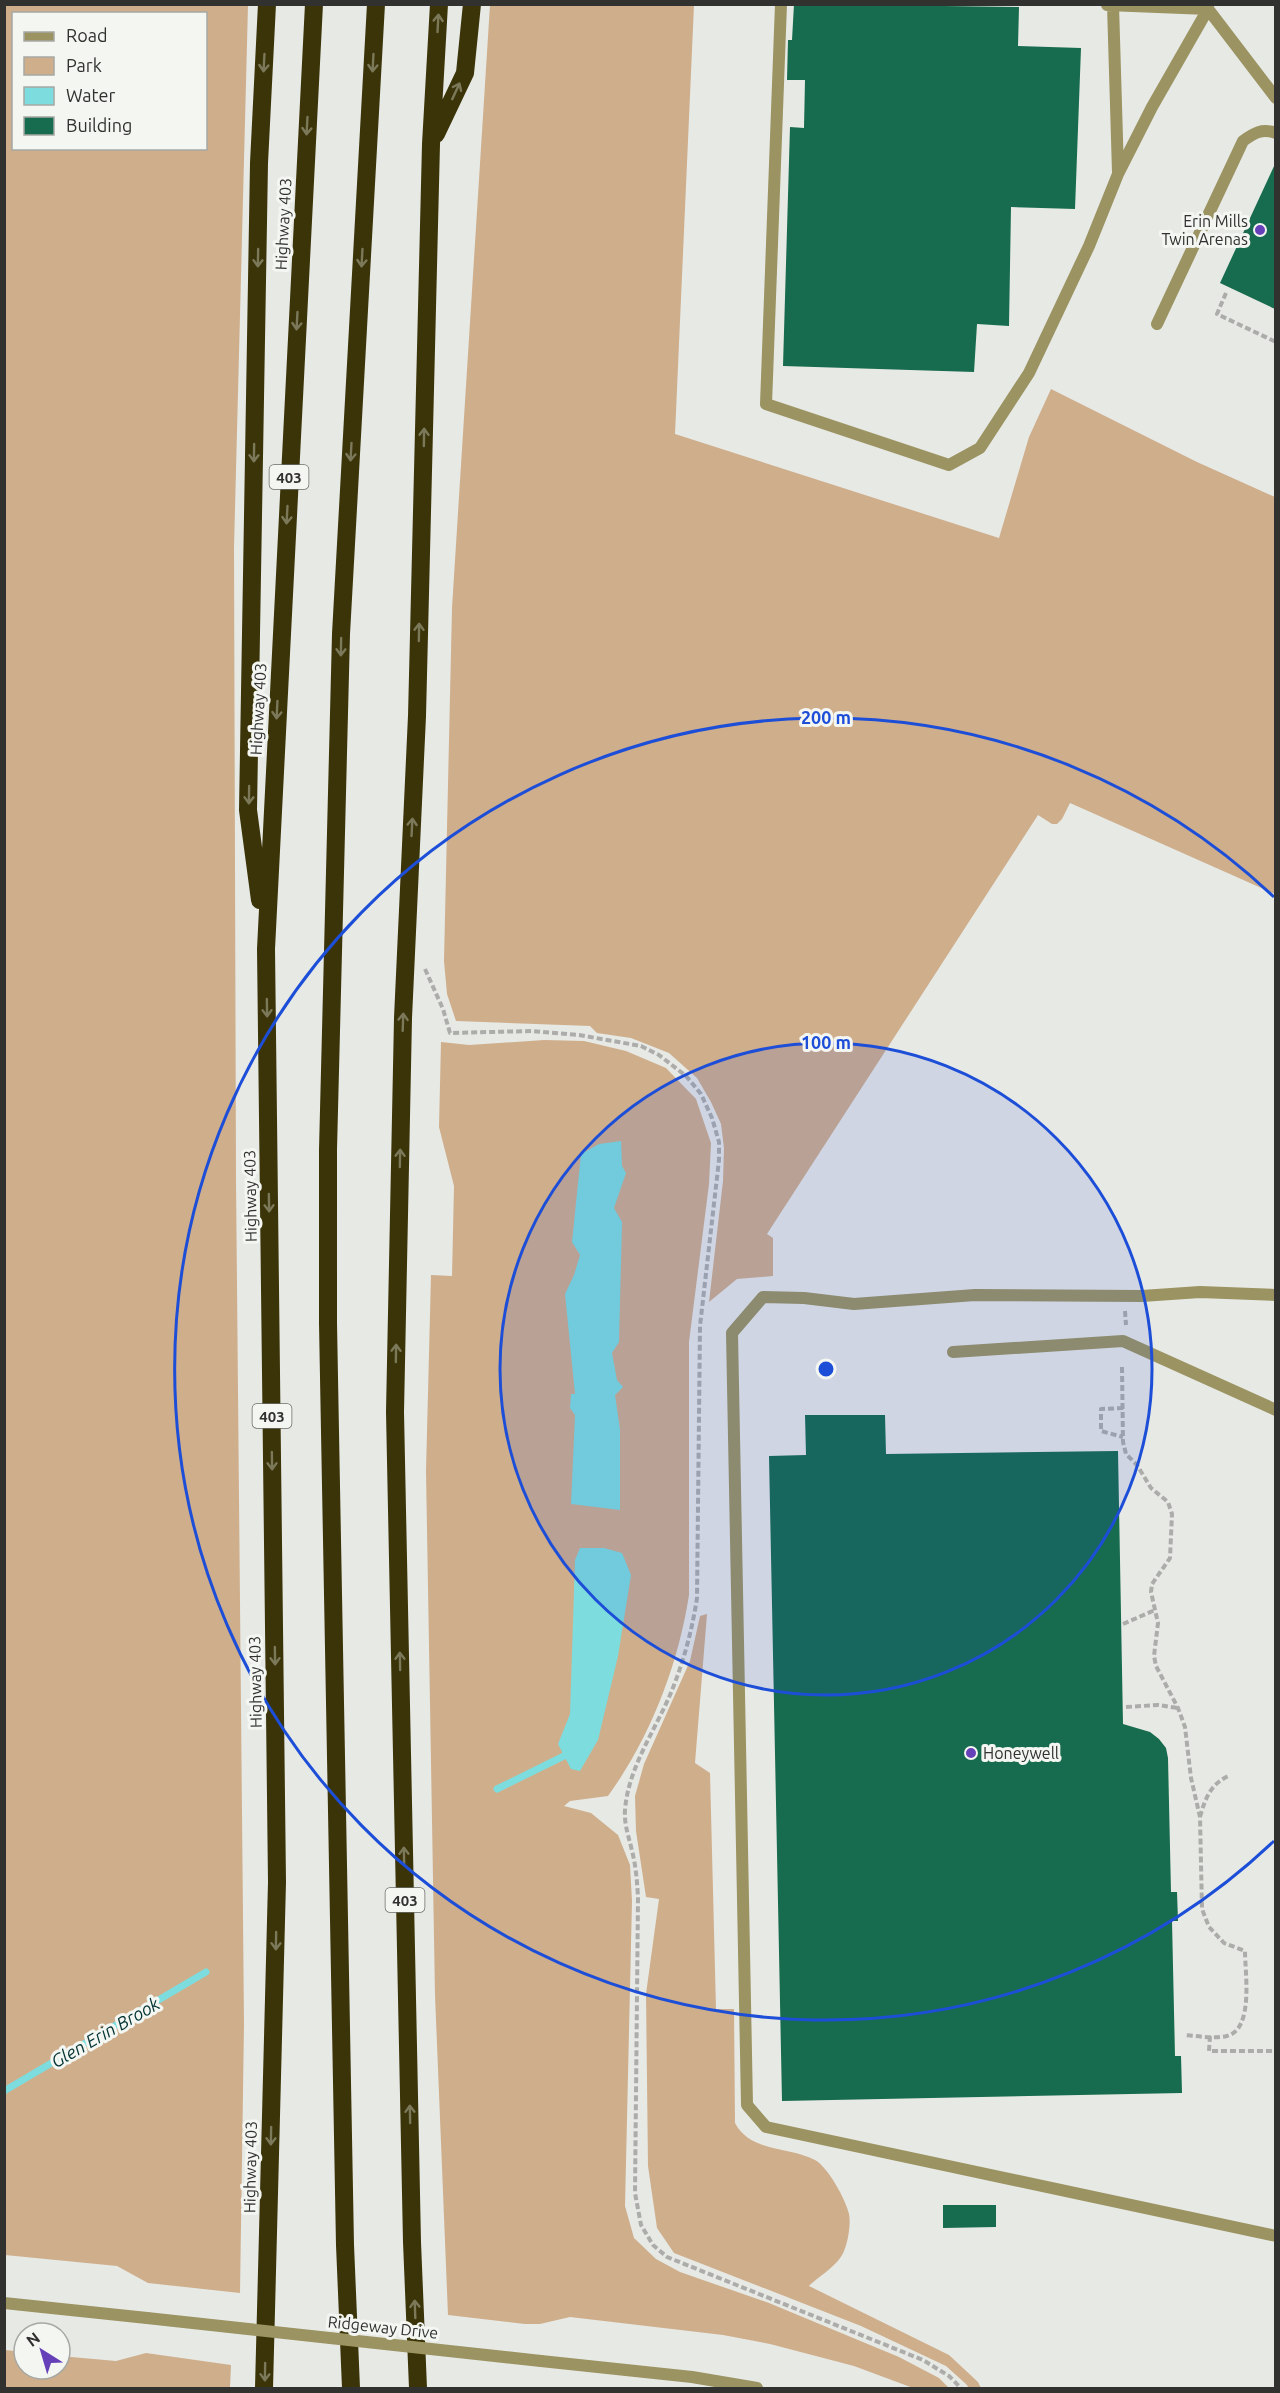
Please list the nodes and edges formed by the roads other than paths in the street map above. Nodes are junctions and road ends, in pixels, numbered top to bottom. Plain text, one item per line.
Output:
1 (267, 4) edge
2 (314, 4) edge
3 (376, 4) edge
4 (439, 4) edge
5 (472, 4) edge
6 (781, 4) edge
7 (1107, 4) edge
8 (1113, 5) edge
9 (1208, 7) edge
10 (1275, 98) edge
11 (1275, 133) edge
12 (431, 144) junction
13 (1118, 174) junction
14 (1157, 324) dead end
15 (266, 949) junction
16 (1275, 1295) edge
17 (953, 1352) dead end
18 (1275, 1410) edge
19 (1275, 2236) edge
20 (4, 2303) edge
21 (264, 2388) edge
22 (351, 2388) edge
23 (418, 2388) edge
24 (757, 2388) edge

1 -> 15 highway
2 -> 15 highway, Highway 403 / 403
3 -> 22 highway
12 -> 4 highway, 403
12 -> 5 highway
6 - 13 street
7 - 8 street
8 - 9 street
8 - 13 street
9 - 10 street
9 - 13 street
11 - 14 street
23 -> 12 highway, 403
15 -> 21 highway, Highway 403 / 403
16 - 19 street
17 - 18 street
20 - 24 street, Ridgeway Drive, bridge

